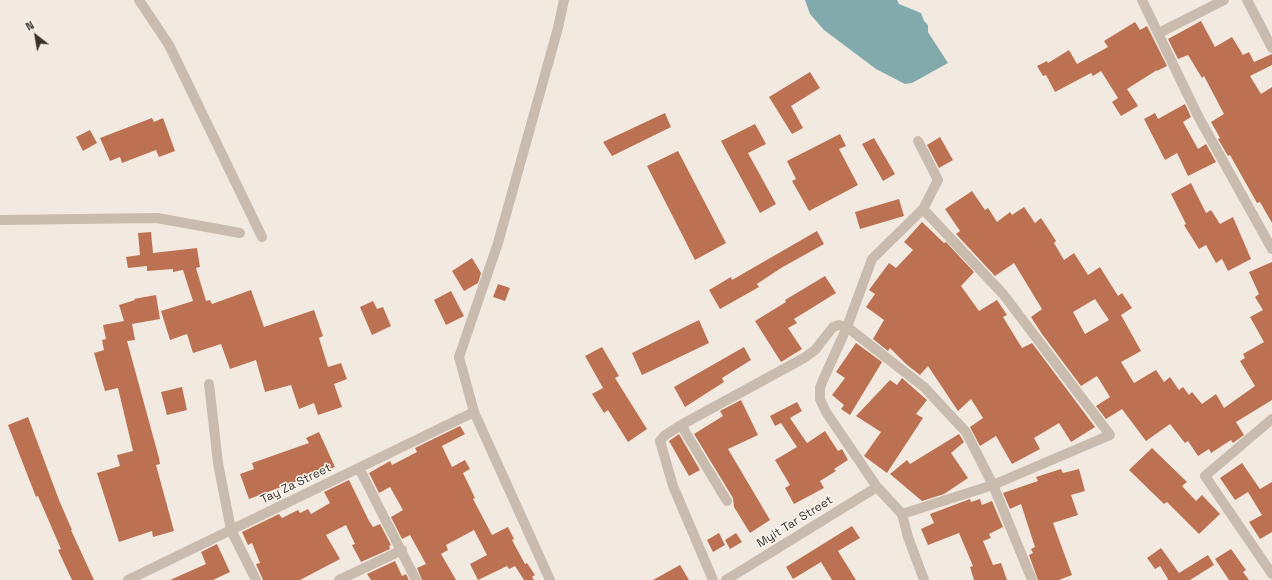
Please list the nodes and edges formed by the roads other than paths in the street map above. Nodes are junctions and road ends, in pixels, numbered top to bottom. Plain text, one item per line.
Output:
1 (139, 0) edge
2 (564, 0) edge
3 (1142, 0) edge
4 (1224, 0) edge
5 (1247, 0) edge
6 (1272, 26) edge
7 (1262, 30) junction
8 (1159, 33) junction
9 (1272, 48) edge
10 (918, 141) dead end
11 (923, 209) junction
12 (0, 220) edge
13 (240, 233) dead end
14 (262, 237) dead end
15 (1272, 249) edge
16 (847, 327) junction
17 (209, 384) dead end
18 (474, 412) junction
19 (1272, 419) edge
20 (681, 425) junction
21 (359, 468) junction
22 (993, 485) junction
23 (877, 487) junction
24 (727, 501) dead end
25 (902, 514) junction
26 (231, 530) junction
27 (402, 550) junction
28 (1272, 574) edge
29 (128, 580) edge
30 (256, 580) edge
31 (339, 580) edge
32 (416, 580) edge
33 (550, 580) edge
34 (713, 580) edge
35 (726, 580) edge
36 (924, 580) edge
37 (1032, 580) edge

1 - 14 street
2 - 18 street
3 - 8 street
4 - 8 street
5 - 7 street
6 - 7 street
7 - 9 street
8 - 15 street
10 - 11 street
11 - 16 street
11 - 22 street
12 - 13 street
16 - 20 street
16 - 22 street
16 - 23 street
17 - 26 street
18 - 21 street, Tay Za Street
18 - 33 street
19 - 28 street
20 - 24 street
20 - 34 street
21 - 26 street, Tay Za Street
21 - 27 street
22 - 25 street
22 - 37 street
23 - 25 street
23 - 35 street, Myit Tar Street
25 - 36 street
26 - 29 street, Tay Za Street
26 - 30 street
27 - 31 street
27 - 32 street

